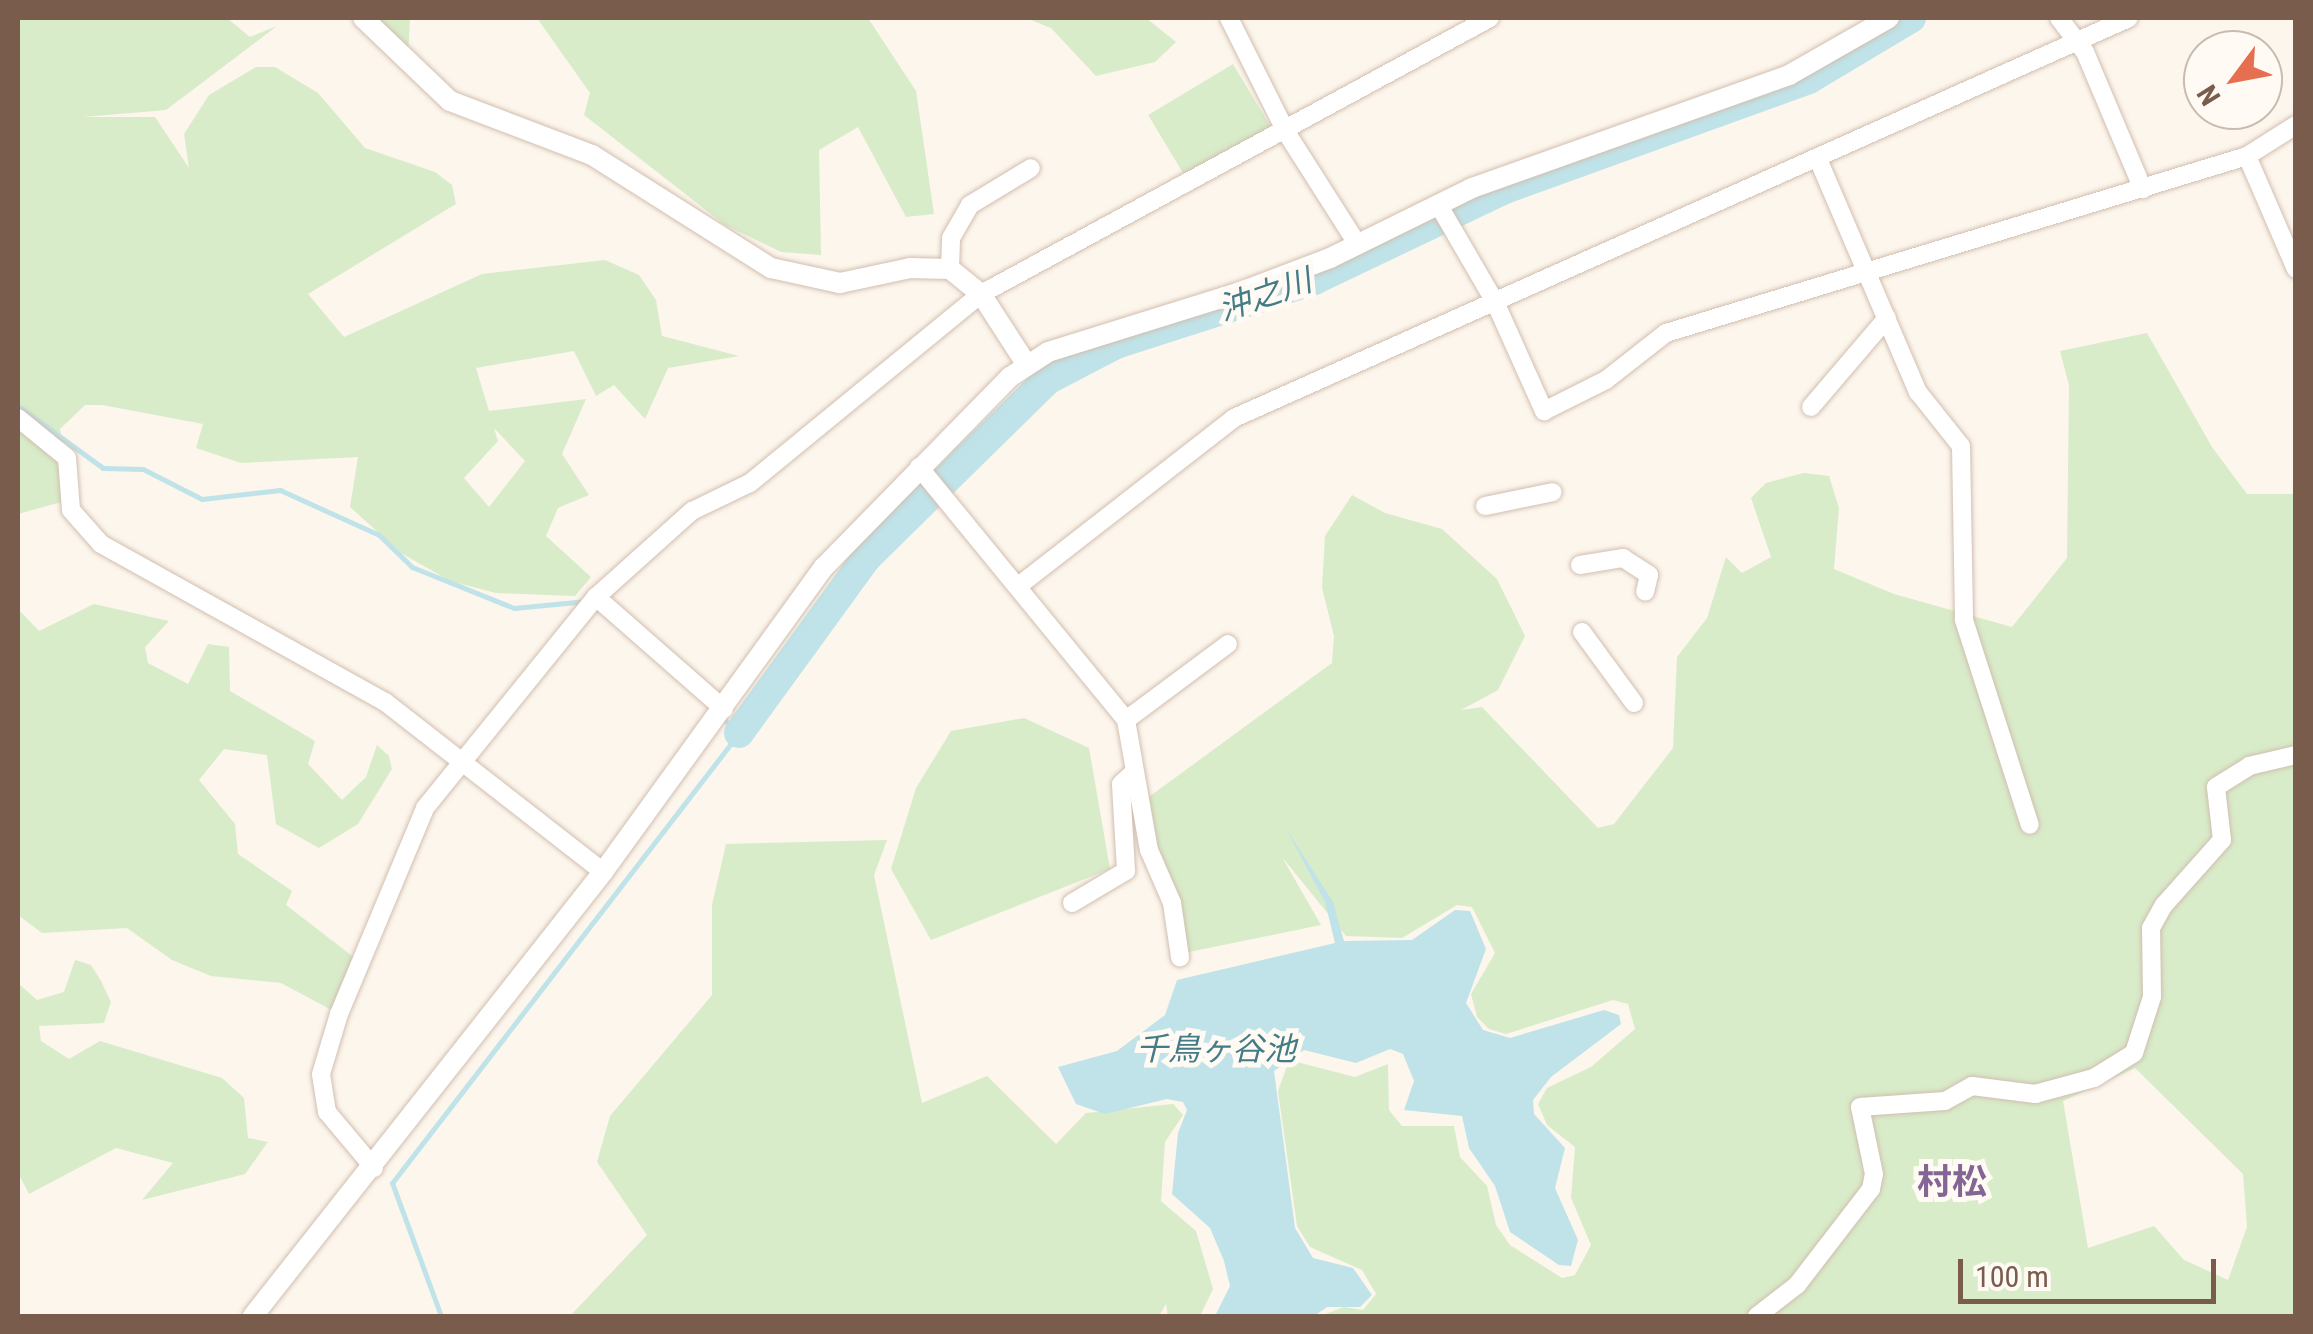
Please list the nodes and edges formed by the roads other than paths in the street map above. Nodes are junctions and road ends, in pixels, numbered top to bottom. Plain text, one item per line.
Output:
1 (364, 18) edge
2 (1229, 18) edge
3 (1490, 18) edge
4 (1889, 18) edge
5 (2059, 18) edge
6 (2128, 18) edge
7 (2077, 42) junction
8 (2296, 124) edge
9 (1286, 132) junction
10 (2247, 156) junction
11 (1818, 159) junction
12 (1031, 168) dead end
13 (2144, 189) junction
14 (1438, 204) junction
15 (1358, 245) junction
16 (950, 269) junction
17 (2296, 269) edge
18 (1870, 272) junction
19 (982, 294) junction
20 (1496, 302) junction
21 (1887, 318) junction
22 (1027, 365) junction
23 (1811, 407) dead end
24 (18, 418) edge
25 (919, 467) junction
26 (1552, 492) dead end
27 (1486, 506) dead end
28 (1580, 566) dead end
29 (1021, 584) junction
30 (1645, 592) dead end
31 (596, 597) junction
32 (1582, 632) dead end
33 (1228, 644) dead end
34 (1634, 703) dead end
35 (724, 709) junction
36 (1126, 720) junction
37 (2296, 755) edge
38 (462, 764) junction
39 (1132, 774) junction
40 (2030, 825) dead end
41 (602, 872) junction
42 (1072, 903) dead end
43 (1180, 957) dead end
44 (374, 1168) junction
45 (256, 1315) edge
46 (1756, 1316) edge

1 - 16 street
2 - 9 street
3 - 9 street
4 - 14 street
5 - 7 street
6 - 7 street
7 - 11 street
7 - 13 street
8 - 10 street
9 - 15 street
9 - 19 street
10 - 13 street
10 - 17 street
11 - 18 street
11 - 20 street
12 - 16 street
13 - 18 street
14 - 15 street
14 - 20 street
15 - 22 street
16 - 19 street
18 - 20 street
18 - 21 street
19 - 22 street
19 - 31 street
20 - 29 street
21 - 23 street
21 - 40 street
22 - 25 street
24 - 38 street
25 - 29 street
25 - 35 street
26 - 27 street
28 - 30 street
29 - 36 street
31 - 35 street
31 - 38 street
32 - 34 street
33 - 36 street
35 - 41 street
36 - 39 street
37 - 46 street
38 - 41 street
38 - 44 street
39 - 42 street
39 - 43 street
41 - 44 street
44 - 45 street

